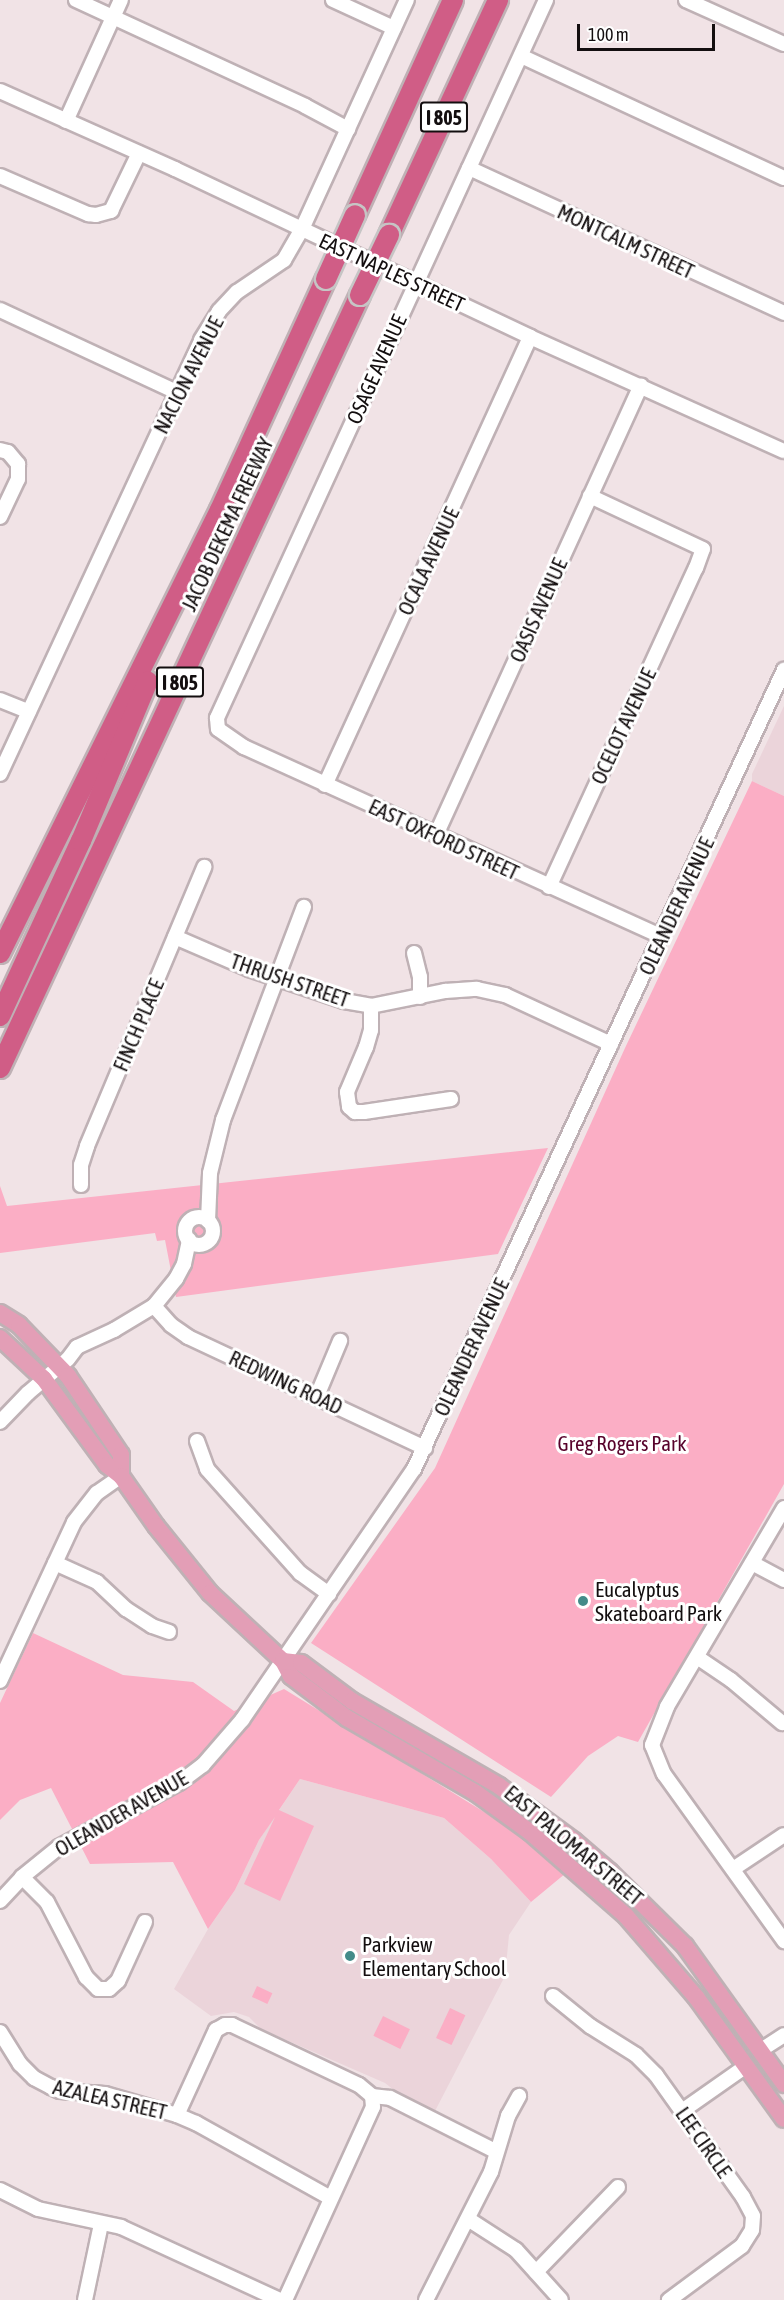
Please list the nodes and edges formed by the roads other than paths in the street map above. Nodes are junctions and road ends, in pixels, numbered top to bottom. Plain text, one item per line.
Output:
1 (76, 0) edge
2 (121, 0) edge
3 (333, 0) edge
4 (407, 0) edge
5 (453, 0) edge
6 (498, 0) edge
7 (546, 0) edge
8 (686, 0) edge
9 (113, 17) junction
10 (394, 28) junction
11 (784, 45) edge
12 (521, 56) junction
13 (0, 91) edge
14 (66, 121) junction
15 (348, 129) junction
16 (139, 153) junction
17 (469, 168) junction
18 (0, 176) edge
19 (784, 178) edge
20 (302, 229) junction
21 (416, 283) junction
22 (360, 295) junction
23 (0, 310) edge
24 (784, 313) edge
25 (530, 337) junction
26 (641, 386) junction
27 (177, 392) junction
28 (0, 450) edge
29 (784, 451) edge
30 (590, 496) junction
31 (220, 510) junction
32 (0, 517) edge
33 (784, 670) edge
34 (0, 700) edge
35 (29, 712) junction
36 (228, 737) joint
37 (0, 774) edge
38 (325, 785) junction
39 (436, 835) junction
40 (204, 867) dead end
41 (549, 887) junction
42 (304, 907) dead end
43 (175, 937) junction
44 (662, 937) junction
45 (0, 953) edge
46 (414, 953) dead end
47 (277, 978) junction
48 (420, 997) junction
49 (371, 1006) junction
50 (0, 1016) edge
51 (0, 1043) edge
52 (611, 1044) junction
53 (0, 1068) edge
54 (451, 1099) dead end
55 (81, 1185) dead end
56 (201, 1219) junction
57 (189, 1240) junction
58 (203, 1244) junction
59 (184, 1264) junction
60 (154, 1306) junction
61 (0, 1313) edge
62 (0, 1338) edge
63 (340, 1341) dead end
64 (59, 1365) junction
65 (44, 1379) junction
66 (317, 1396) junction
67 (0, 1422) edge
68 (197, 1441) dead end
69 (425, 1448) junction
70 (121, 1476) junction
71 (784, 1508) edge
72 (55, 1563) junction
73 (752, 1563) junction
74 (784, 1581) edge
75 (329, 1594) junction
76 (169, 1632) dead end
77 (697, 1657) junction
78 (284, 1661) junction
79 (0, 1681) edge
80 (782, 1723) dead end
81 (561, 1831) junction
82 (532, 1834) junction
83 (784, 1835) edge
84 (733, 1869) junction
85 (22, 1877) junction
86 (0, 1901) edge
87 (145, 1922) dead end
88 (784, 1941) edge
89 (553, 1996) dead end
90 (716, 2025) junction
91 (0, 2032) edge
92 (784, 2035) edge
93 (761, 2050) junction
94 (746, 2066) junction
95 (784, 2086) edge
96 (372, 2096) junction
97 (519, 2096) dead end
98 (681, 2111) junction
99 (177, 2115) junction
100 (784, 2119) edge
101 (495, 2151) junction
102 (618, 2187) dead end
103 (0, 2190) edge
104 (331, 2198) junction
105 (468, 2219) junction
106 (101, 2224) junction
107 (536, 2272) junction
108 (85, 2300) edge
109 (280, 2300) edge
110 (285, 2300) edge
111 (426, 2300) edge
112 (561, 2300) edge
113 (669, 2300) edge

1 - 9 street
2 - 9 street
3 - 10 street
4 - 10 street, NACION AVENUE
5 - 31 highway, JACOB DEKEMA FREEWAY / I 805, bridge
6 - 22 highway, JACOB DEKEMA FREEWAY / I 805, bridge
7 - 12 street, OSAGE AVENUE
8 - 11 street
9 - 14 street
9 - 15 street
10 - 15 street, NACION AVENUE
12 - 17 street, OSAGE AVENUE
12 - 19 street
13 - 14 street, EAST NAPLES STREET
14 - 16 street, EAST NAPLES STREET
15 - 20 street, NACION AVENUE
16 - 18 street
16 - 20 street, EAST NAPLES STREET
17 - 21 street, OSAGE AVENUE
17 - 24 street, MONTCALM STREET
20 - 21 street, EAST NAPLES STREET
20 - 27 street, NACION AVENUE
21 - 25 street, EAST NAPLES STREET
21 - 36 street, OSAGE AVENUE
22 - 51 highway
22 - 53 highway, JACOB DEKEMA FREEWAY / I 805
23 - 27 street
25 - 26 street, EAST NAPLES STREET
25 - 38 street, OCALA AVENUE
26 - 29 street, EAST NAPLES STREET
26 - 30 street, OASIS AVENUE
27 - 35 street, NACION AVENUE
28 - 32 street
30 - 39 street, OASIS AVENUE
30 - 41 street, OCELOT AVENUE
31 - 45 highway, JACOB DEKEMA FREEWAY / I 805
31 - 50 highway
33 - 44 street, OLEANDER AVENUE
34 - 35 street
35 - 37 street, NACION AVENUE
36 - 38 street, EAST OXFORD STREET
38 - 39 street, EAST OXFORD STREET
39 - 41 street, EAST OXFORD STREET
40 - 43 street, FINCH PLACE
41 - 44 street, EAST OXFORD STREET
42 - 47 street
43 - 47 street, THRUSH STREET
43 - 55 street, FINCH PLACE
44 - 52 street, OLEANDER AVENUE
46 - 48 street
47 - 49 street, THRUSH STREET
47 - 56 street
48 - 49 street, THRUSH STREET
48 - 52 street, THRUSH STREET
49 - 54 street
52 - 69 street, OLEANDER AVENUE
56 - 57 street
56 - 58 street
57 - 58 street
57 - 59 street
58 - 59 street
59 - 60 street
60 - 64 street
60 - 66 street, REDWING ROAD
61 - 64 main road, EAST PALOMAR STREET
62 - 65 main road, EAST PALOMAR STREET
63 - 66 street
64 - 65 street
64 - 70 main road, EAST PALOMAR STREET
65 - 67 street
65 - 70 main road, EAST PALOMAR STREET
66 - 69 street, REDWING ROAD
68 - 75 street
69 - 75 street, OLEANDER AVENUE
70 - 72 street
70 - 78 main road, EAST PALOMAR STREET
71 - 73 street
72 - 76 street
72 - 79 street
73 - 74 street
73 - 77 street
75 - 78 street, OLEANDER AVENUE
77 - 80 street
77 - 84 street
78 - 81 main road, EAST PALOMAR STREET
78 - 82 main road, EAST PALOMAR STREET
78 - 85 street, OLEANDER AVENUE
81 - 82 main road
81 - 93 main road, EAST PALOMAR STREET
82 - 90 main road, EAST PALOMAR STREET
83 - 84 street
84 - 88 street
85 - 86 street, OLEANDER AVENUE
85 - 87 street
89 - 98 street, LEE CIRCLE
90 - 93 main road
90 - 94 main road, EAST PALOMAR STREET
91 - 99 street, AZALEA STREET
92 - 93 street
93 - 95 main road, EAST PALOMAR STREET
94 - 95 main road
94 - 98 street
94 - 100 main road, EAST PALOMAR STREET
96 - 99 street
96 - 101 street
96 - 104 street
97 - 101 street
98 - 113 street, LEE CIRCLE
99 - 104 street, AZALEA STREET
101 - 105 street
102 - 107 street
103 - 106 street
104 - 110 street
105 - 107 street
105 - 111 street
106 - 108 street
106 - 109 street
107 - 112 street

